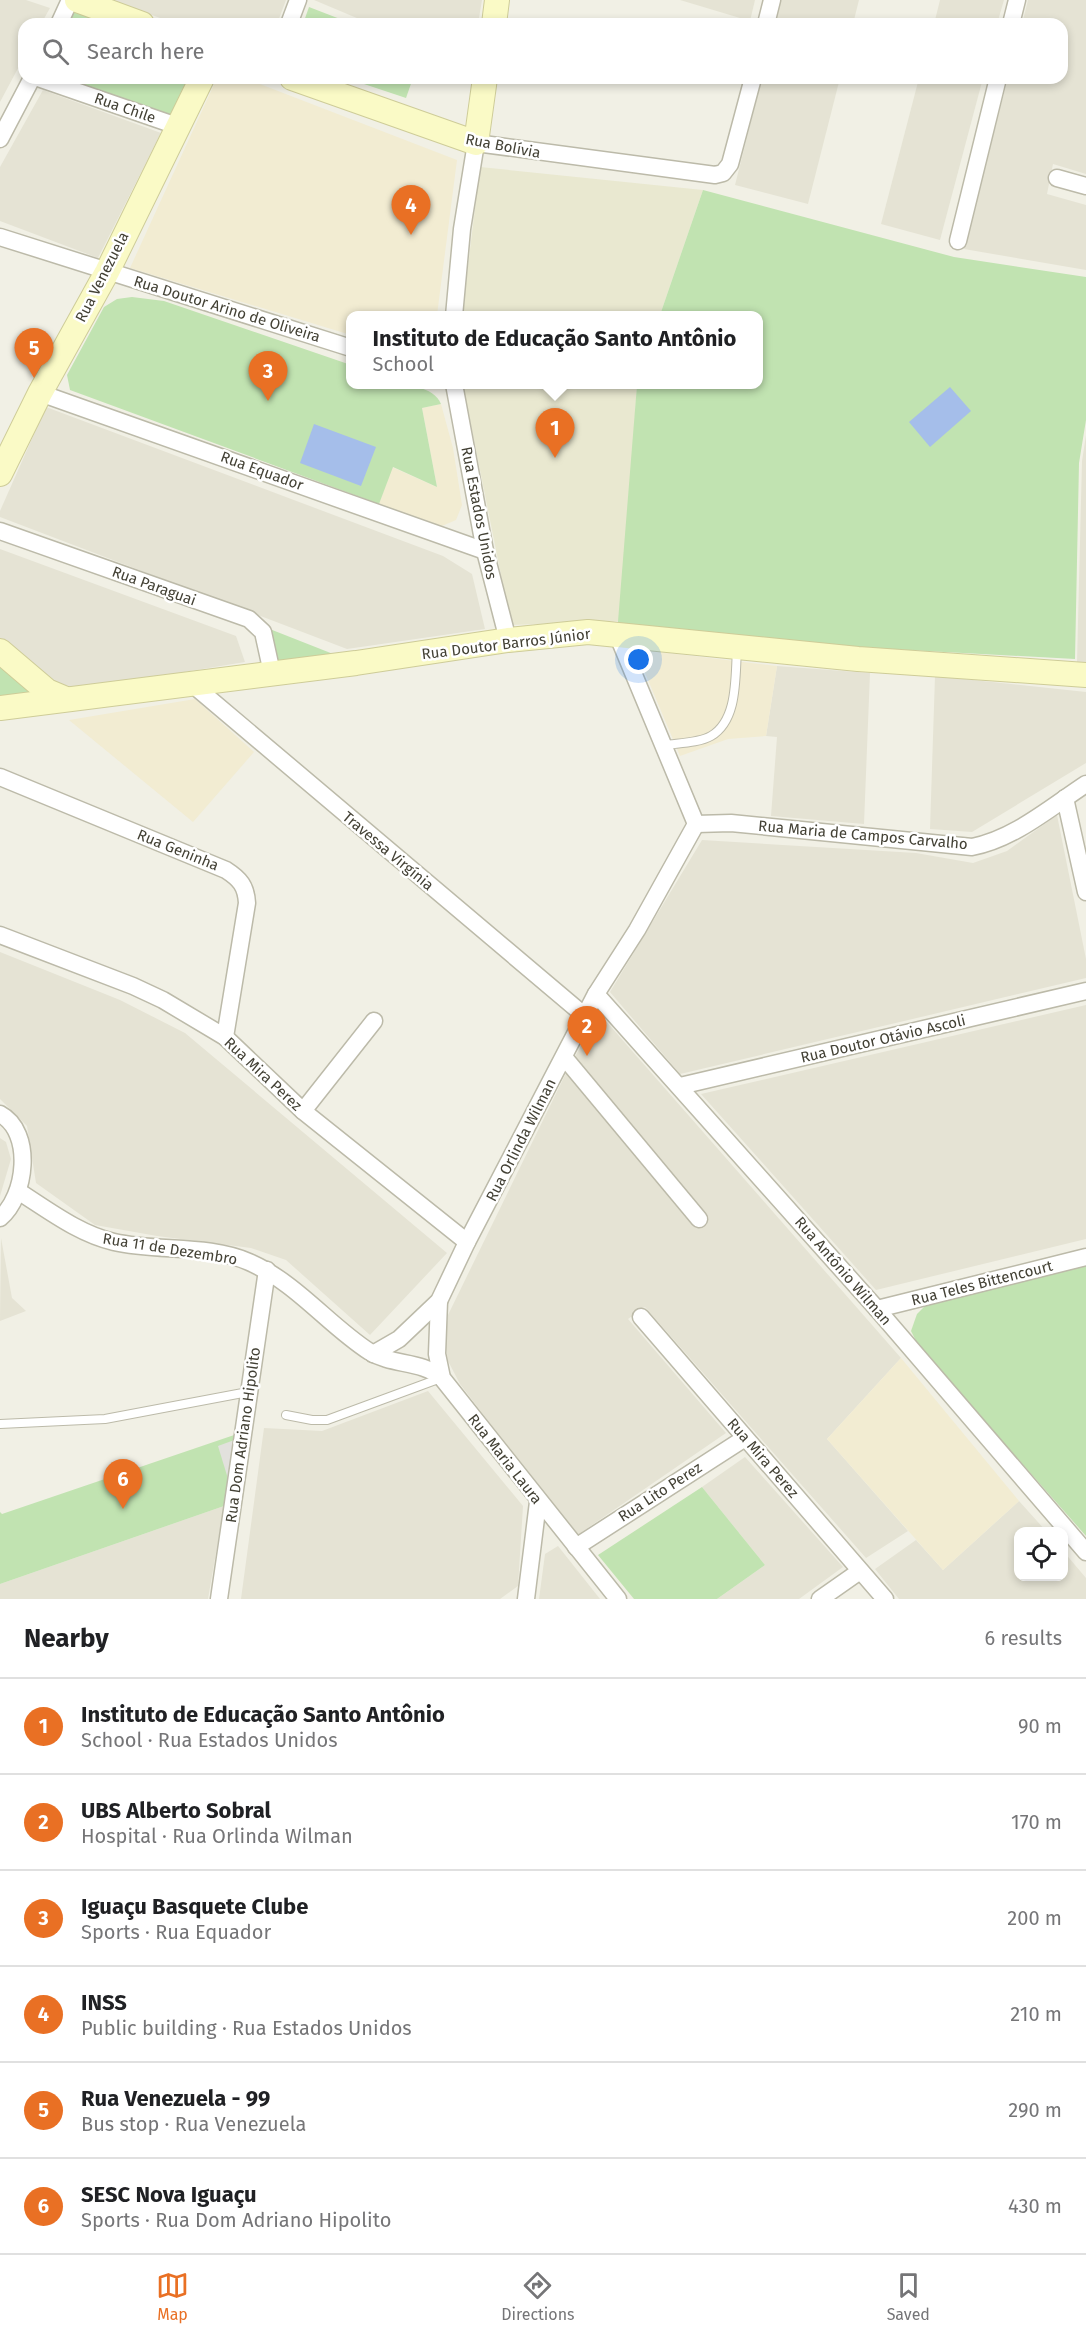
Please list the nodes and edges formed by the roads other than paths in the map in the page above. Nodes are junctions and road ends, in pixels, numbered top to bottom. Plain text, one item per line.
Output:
1 (70, 0) edge
2 (77, 0) edge
3 (298, 0) edge
4 (497, 0) edge
5 (772, 0) edge
6 (1017, 0) edge
7 (62, 18) edge
8 (126, 18) edge
9 (291, 18) edge
10 (495, 18) edge
11 (768, 18) edge
12 (1012, 18) edge
13 (29, 84) edge
14 (55, 84) edge
15 (199, 84) edge
16 (309, 84) edge
17 (484, 84) edge
18 (751, 84) edge
19 (997, 84) edge
20 (177, 126) junction
21 (0, 139) edge
22 (476, 143) junction
23 (1057, 178) dead end
24 (1086, 186) edge
25 (0, 237) edge
26 (958, 241) dead end
27 (107, 272) junction
28 (454, 311) edge
29 (346, 346) edge
30 (455, 389) edge
31 (40, 393) junction
32 (0, 474) edge
33 (0, 531) edge
34 (485, 550) junction
35 (617, 634) junction
36 (508, 640) junction
37 (737, 646) junction
38 (0, 651) edge
39 (272, 673) junction
40 (1086, 675) edge
41 (192, 684) junction
42 (66, 699) junction
43 (0, 708) edge
44 (665, 745) junction
45 (0, 777) edge
46 (1086, 784) edge
47 (1065, 798) junction
48 (696, 824) junction
49 (1086, 892) edge
50 (0, 935) edge
51 (1086, 992) edge
52 (596, 994) junction
53 (585, 1016) junction
54 (374, 1021) dead end
55 (225, 1037) junction
56 (564, 1057) junction
57 (680, 1086) junction
58 (303, 1111) junction
59 (0, 1114) edge
60 (18, 1191) junction
61 (0, 1218) edge
62 (699, 1219) dead end
63 (467, 1242) junction
64 (1086, 1257) edge
65 (267, 1270) junction
66 (439, 1301) junction
67 (878, 1309) junction
68 (641, 1317) dead end
69 (373, 1354) junction
70 (442, 1378) junction
71 (248, 1392) junction
72 (286, 1414) dead end
73 (0, 1424) edge
74 (745, 1438) junction
75 (538, 1502) junction
76 (576, 1547) junction
77 (1086, 1552) edge
78 (860, 1571) junction
79 (523, 1596) edge
80 (219, 1599) edge
81 (618, 1599) edge
82 (820, 1599) edge
83 (885, 1599) edge

1 - 7 street
2 - 8 main road
3 - 9 street
4 - 10 main road
5 - 11 street
6 - 12 street
13 - 21 street
14 - 20 street, Rua Chile
15 - 20 main road, Rua Venezuela
16 - 22 main road, Rua Bolívia
17 - 22 main road
18 - 22 street, Rua Bolívia
19 - 26 street
20 - 27 main road, Rua Venezuela
22 - 28 street
23 - 24 street
25 - 27 street, Rua Doutor Arino de Oliveira
27 - 29 street, Rua Doutor Arino de Oliveira
27 - 31 main road, Rua Venezuela
30 - 34 street, Rua Estados Unidos
31 - 32 main road, Rua Venezuela
31 - 34 street, Rua Equador
33 - 39 street, Rua Paraguai
34 - 36 street, Rua Estados Unidos
35 - 36 main road, Rua Doutor Barros Júnior
35 - 37 main road, Rua Doutor Barros Júnior
35 - 44 street
36 - 39 main road, Rua Doutor Barros Júnior
37 - 40 main road, Rua Doutor Barros Júnior
37 - 44 lane
38 - 42 main road
39 - 41 main road, Rua Doutor Barros Júnior
41 - 42 main road, Rua Doutor Barros Júnior
41 - 53 street, Travessa Virgínia
42 - 43 main road, Rua Doutor Barros Júnior
44 - 48 street
45 - 55 street, Rua Geninha
46 - 47 street, Rua Maria de Campos Carvalho
47 - 48 street, Rua Maria de Campos Carvalho
47 - 49 street
48 - 52 street, Rua Orlinda Wilman
50 - 55 street, Rua Mira Perez
51 - 57 street, Rua Doutor Otávio Ascoli
52 - 53 street, Rua Orlinda Wilman
52 - 57 street, Rua Antônio Wilman
53 - 56 street, Rua Orlinda Wilman
54 - 58 street
55 - 58 street, Rua Mira Perez
56 - 62 street
56 - 63 street, Rua Orlinda Wilman
57 - 67 street, Rua Antônio Wilman
58 - 63 street, Rua Mira Perez
59 - 60 street
60 - 61 street
60 - 65 street, Rua 11 de Dezembro
63 - 66 street, Rua Orlinda Wilman
64 - 67 street, Rua Teles Bittencourt
65 - 69 street, Rua 11 de Dezembro
65 - 71 street, Rua Dom Adriano Hipolito
66 - 69 street, Rua Orlinda Wilman
66 - 70 street
67 - 77 street, Rua Antônio Wilman
68 - 74 street, Rua Mira Perez
69 - 70 street, Rua 11 de Dezembro
70 - 72 lane
70 - 75 street, Rua Maria Laura
71 - 73 lane
71 - 80 street, Rua Dom Adriano Hipolito
74 - 76 street, Rua Lito Perez
74 - 78 street, Rua Mira Perez
75 - 76 street, Rua Maria Laura
75 - 79 street
76 - 81 street, Rua Maria Laura
78 - 82 street
78 - 83 street, Rua Mira Perez

